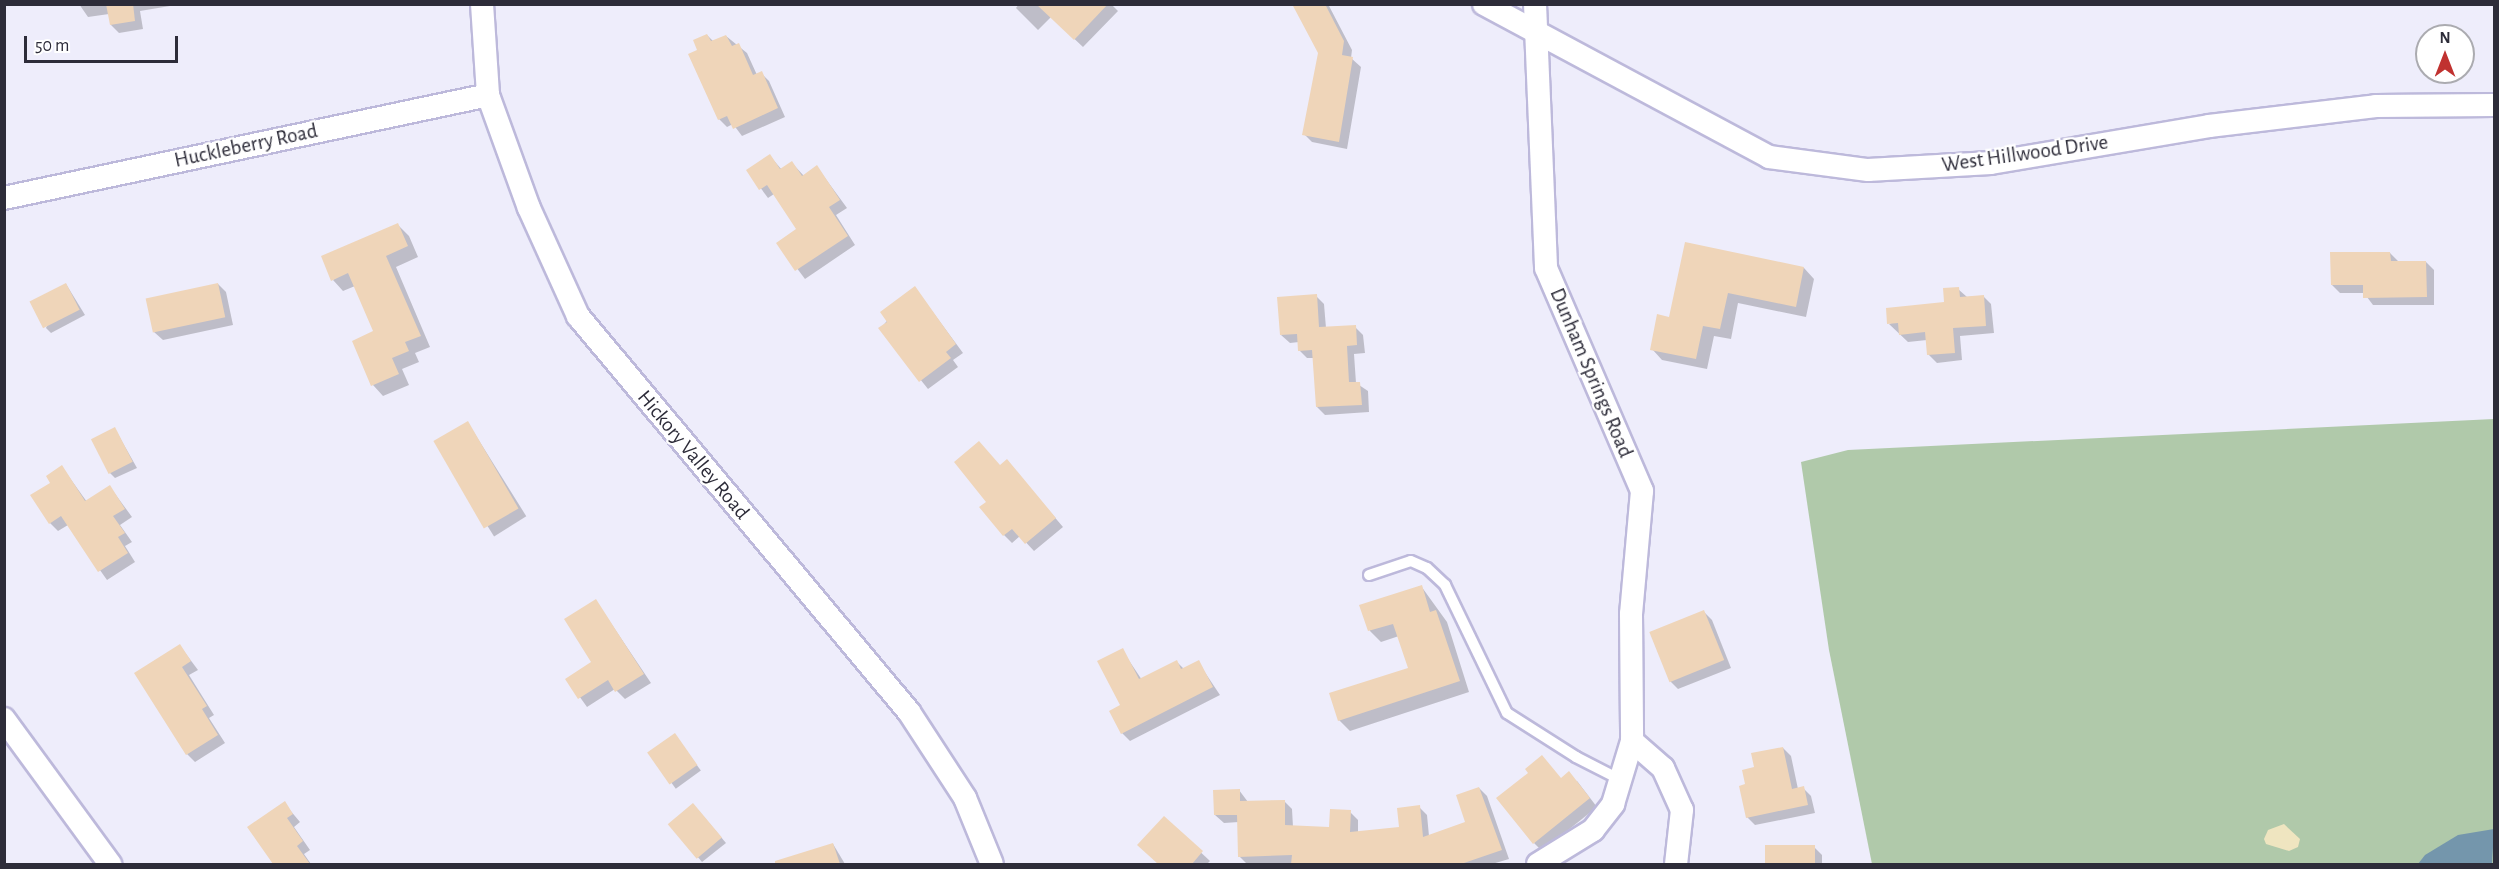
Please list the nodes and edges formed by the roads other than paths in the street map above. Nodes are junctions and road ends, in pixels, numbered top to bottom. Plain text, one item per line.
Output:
1 (482, 4) edge
2 (1484, 4) edge
3 (1535, 4) edge
4 (1536, 35) junction
5 (488, 95) junction
6 (2494, 105) edge
7 (4, 198) edge
8 (1369, 575) dead end
9 (4, 719) edge
10 (1632, 741) junction
11 (1623, 781) junction
12 (110, 864) edge
13 (992, 864) edge
14 (1538, 864) edge
15 (1676, 864) edge

1 - 5 street, Hickory Valley Road
2 - 4 street, West Hillwood Drive
3 - 4 street, Dunham Springs Road
4 - 6 street, West Hillwood Drive
4 - 10 street, Dunham Springs Road
5 - 7 street, Huckleberry Road
5 - 13 street, Hickory Valley Road
8 - 11 lane
9 - 12 street
10 - 11 street, Dunham Springs Road
10 - 15 street
11 - 14 street, Dunham Springs Road

